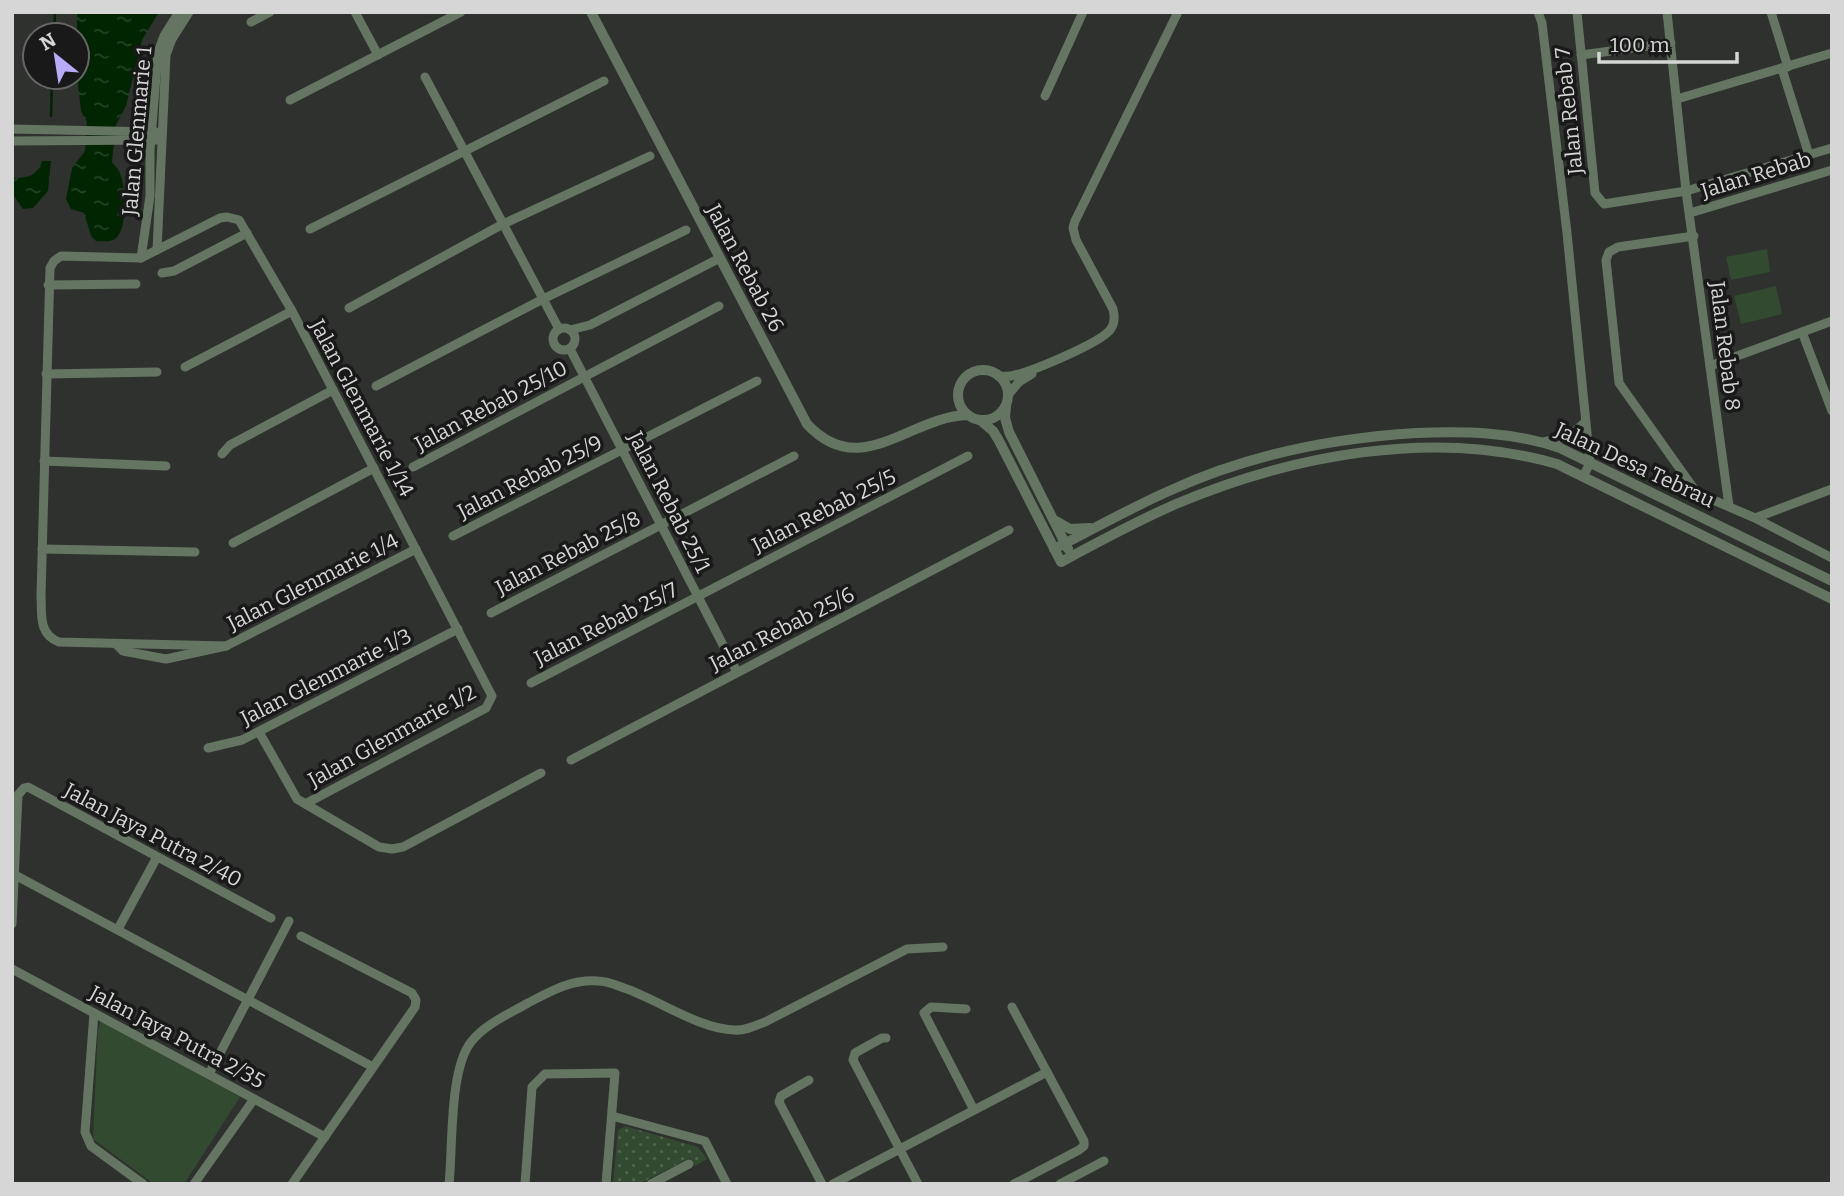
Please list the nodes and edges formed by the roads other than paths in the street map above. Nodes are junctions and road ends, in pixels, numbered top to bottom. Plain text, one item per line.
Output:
1 (179, 12) edge
2 (189, 12) edge
3 (271, 12) edge
4 (355, 12) edge
5 (461, 12) edge
6 (591, 12) edge
7 (1083, 12) edge
8 (1178, 12) edge
9 (1538, 12) edge
10 (1577, 12) edge
11 (1667, 12) edge
12 (1771, 12) edge
13 (251, 22) dead end
14 (1671, 43) junction
15 (1832, 53) edge
16 (378, 55) junction
17 (1581, 55) junction
18 (1785, 68) junction
19 (425, 77) dead end
20 (604, 80) dead end
21 (1045, 96) dead end
22 (1676, 99) junction
23 (289, 100) dead end
24 (12, 130) edge
25 (79, 136) junction
26 (156, 136) junction
27 (12, 141) edge
28 (1832, 148) edge
29 (463, 150) junction
30 (1809, 155) junction
31 (650, 156) dead end
32 (1832, 170) edge
33 (1686, 191) junction
34 (155, 197) junction
35 (1690, 213) junction
36 (159, 222) junction
37 (503, 224) junction
38 (310, 229) dead end
39 (686, 230) dead end
40 (247, 233) junction
41 (1694, 236) junction
42 (176, 241) junction
43 (157, 250) junction
44 (141, 258) junction
45 (718, 259) junction
46 (162, 273) dead end
47 (136, 284) dead end
48 (48, 285) junction
49 (543, 299) junction
50 (719, 306) dead end
51 (349, 308) dead end
52 (292, 311) junction
53 (1832, 321) edge
54 (590, 325) junction
55 (559, 329) junction
56 (570, 330) junction
57 (1802, 332) junction
58 (576, 340) junction
59 (570, 349) junction
60 (1045, 365) junction
61 (1710, 366) junction
62 (185, 367) dead end
63 (157, 372) dead end
64 (46, 374) junction
65 (584, 376) junction
66 (998, 376) junction
67 (757, 381) dead end
68 (376, 386) dead end
69 (333, 390) junction
70 (958, 397) junction
71 (1007, 400) junction
72 (1832, 411) edge
73 (968, 415) junction
74 (980, 420) junction
75 (1585, 423) junction
76 (926, 425) junction
77 (1542, 442) junction
78 (623, 449) junction
79 (222, 454) dead end
80 (793, 456) dead end
81 (968, 456) dead end
82 (44, 461) junction
83 (1590, 463) junction
84 (166, 466) dead end
85 (414, 467) dead end
86 (373, 468) junction
87 (1584, 475) junction
88 (1832, 489) edge
89 (1728, 506) junction
90 (1053, 519) junction
91 (1755, 519) junction
92 (661, 525) junction
93 (1098, 527) junction
94 (1009, 530) dead end
95 (453, 536) dead end
96 (233, 543) dead end
97 (1065, 543) junction
98 (42, 548) junction
99 (416, 549) junction
100 (1054, 549) junction
101 (195, 552) dead end
102 (1072, 556) junction
103 (1832, 558) edge
104 (1832, 581) edge
105 (697, 597) junction
106 (1832, 599) edge
107 (491, 613) dead end
108 (458, 628) junction
109 (116, 643) junction
110 (226, 646) junction
111 (737, 672) junction
112 (531, 683) dead end
113 (492, 696) joint
114 (259, 732) junction
115 (208, 748) dead end
116 (571, 760) dead end
117 (541, 773) dead end
118 (305, 804) junction
119 (157, 856) junction
120 (15, 875) junction
121 (271, 918) dead end
122 (289, 921) dead end
123 (12, 924) edge
124 (120, 931) junction
125 (301, 936) dead end
126 (943, 947) dead end
127 (12, 968) edge
128 (248, 1001) junction
129 (1012, 1007) dead end
130 (966, 1009) dead end
131 (94, 1013) junction
132 (886, 1038) dead end
133 (373, 1067) junction
134 (1047, 1072) junction
135 (208, 1074) junction
136 (809, 1080) dead end
137 (254, 1099) junction
138 (974, 1110) junction
139 (612, 1116) junction
140 (325, 1137) junction
141 (899, 1149) junction
142 (1104, 1161) dead end
143 (690, 1164) dead end
144 (143, 1184) edge
145 (194, 1184) edge
146 (292, 1184) edge
147 (449, 1184) edge
148 (525, 1184) edge
149 (606, 1184) edge
150 (651, 1184) edge
151 (727, 1184) edge
152 (822, 1184) edge
153 (834, 1184) edge
154 (918, 1184) edge
155 (1014, 1184) edge
156 (1060, 1184) edge

1 - 26 street, Jalan Glenmarie 1
2 - 26 street, Jalan Glenmarie 1
3 - 13 street
4 - 16 street
5 - 16 street
6 - 45 street, Jalan Rebab 26
7 - 21 street
8 - 60 street
9 - 75 street
10 - 17 street, Jalan Rebab 7
11 - 14 street, Jalan Rebab 8
12 - 18 street
14 - 17 street
14 - 22 street, Jalan Rebab 8
15 - 18 street
16 - 23 street
17 - 33 street, Jalan Rebab 7
18 - 22 street
18 - 30 street
19 - 29 street
20 - 29 street
22 - 33 street, Jalan Rebab 8
24 - 25 street
25 - 26 street
25 - 27 street
26 - 34 street, Jalan Glenmarie 1
28 - 30 street
29 - 37 street
29 - 38 street
30 - 33 street
31 - 37 street
32 - 35 street, Jalan Rebab
33 - 35 street, Jalan Rebab 8
34 - 36 street, Jalan Glenmarie 1
34 - 44 street, Jalan Glenmarie 1
35 - 41 street, Jalan Rebab 8
36 - 42 street
36 - 43 street, Jalan Glenmarie 1
37 - 49 street
37 - 51 street
39 - 49 street
40 - 42 street
40 - 46 street
40 - 52 street, Jalan Glenmarie 1/14
41 - 61 street, Jalan Rebab 8
41 - 89 street
42 - 43 street
43 - 44 street
44 - 48 street
45 - 54 street
45 - 76 street, Jalan Rebab 26
47 - 48 street
48 - 64 street
49 - 55 street
49 - 68 street
50 - 65 street, Jalan Rebab 25/10
52 - 62 street
52 - 69 street, Jalan Glenmarie 1/14
53 - 57 street
54 - 56 street
54 - 58 street
55 - 56 street
55 - 59 street
56 - 58 street
57 - 61 street
57 - 72 street
58 - 59 street
59 - 65 street, Jalan Rebab 25/1
60 - 66 street
60 - 71 street
61 - 89 street, Jalan Rebab 8
63 - 64 street
64 - 82 street
65 - 78 street, Jalan Rebab 25/1
65 - 85 street, Jalan Rebab 25/10
66 - 70 street
66 - 71 street
67 - 78 street, Jalan Rebab 25/9
69 - 79 street
69 - 86 street, Jalan Glenmarie 1/14
70 - 73 street
70 - 76 street, Jalan Rebab 26
71 - 74 street
71 - 90 street
73 - 74 street
73 - 76 street, Jalan Rebab 26
74 - 100 street
75 - 77 street
75 - 83 street
77 - 83 street, Jalan Desa Tebrau
77 - 93 street, Jalan Desa Tebrau
78 - 92 street, Jalan Rebab 25/1
78 - 95 street, Jalan Rebab 25/9
80 - 92 street, Jalan Rebab 25/8
81 - 105 street, Jalan Rebab 25/5
82 - 84 street
82 - 98 street
83 - 87 street
83 - 104 street, Jalan Desa Tebrau
86 - 96 street
86 - 99 street, Jalan Glenmarie 1/14
87 - 102 street, Jalan Desa Tebrau
87 - 106 street, Jalan Desa Tebrau
88 - 91 street
89 - 91 street
90 - 93 street
90 - 97 street
91 - 103 street
92 - 105 street, Jalan Rebab 25/1
92 - 107 street, Jalan Rebab 25/8
93 - 97 street, Jalan Desa Tebrau
94 - 111 street, Jalan Rebab 25/6
97 - 100 street, Jalan Desa Tebrau
97 - 102 street
98 - 101 street
98 - 109 street
99 - 108 street, Jalan Glenmarie 1/14
99 - 110 street, Jalan Glenmarie 1/4
100 - 102 street, Jalan Desa Tebrau
105 - 111 street, Jalan Rebab 25/1
105 - 112 street, Jalan Rebab 25/7
108 - 113 street, Jalan Glenmarie 1/14
108 - 114 street, Jalan Glenmarie 1/3
109 - 110 street
109 - 110 street
111 - 116 street, Jalan Rebab 25/6
113 - 118 street, Jalan Glenmarie 1/2
114 - 115 street, Jalan Glenmarie 1/3
114 - 118 street
117 - 118 street
119 - 120 street, Jalan Jaya Putra 2/40
119 - 121 street, Jalan Jaya Putra 2/40
119 - 124 street
120 - 123 street
120 - 124 street
122 - 128 street
124 - 128 street
125 - 133 street
126 - 147 street
127 - 131 street, Jalan Jaya Putra 2/35
128 - 133 street
128 - 135 street
129 - 134 street
130 - 138 street
131 - 135 street, Jalan Jaya Putra 2/35
131 - 144 street
132 - 141 street
133 - 140 street
134 - 138 street
134 - 155 street
135 - 137 street, Jalan Jaya Putra 2/35
136 - 152 street
137 - 140 street, Jalan Jaya Putra 2/35
137 - 145 street
138 - 141 street
139 - 148 street
139 - 149 street
139 - 151 street
140 - 146 street
141 - 153 street
141 - 154 street
142 - 156 street
143 - 150 street

